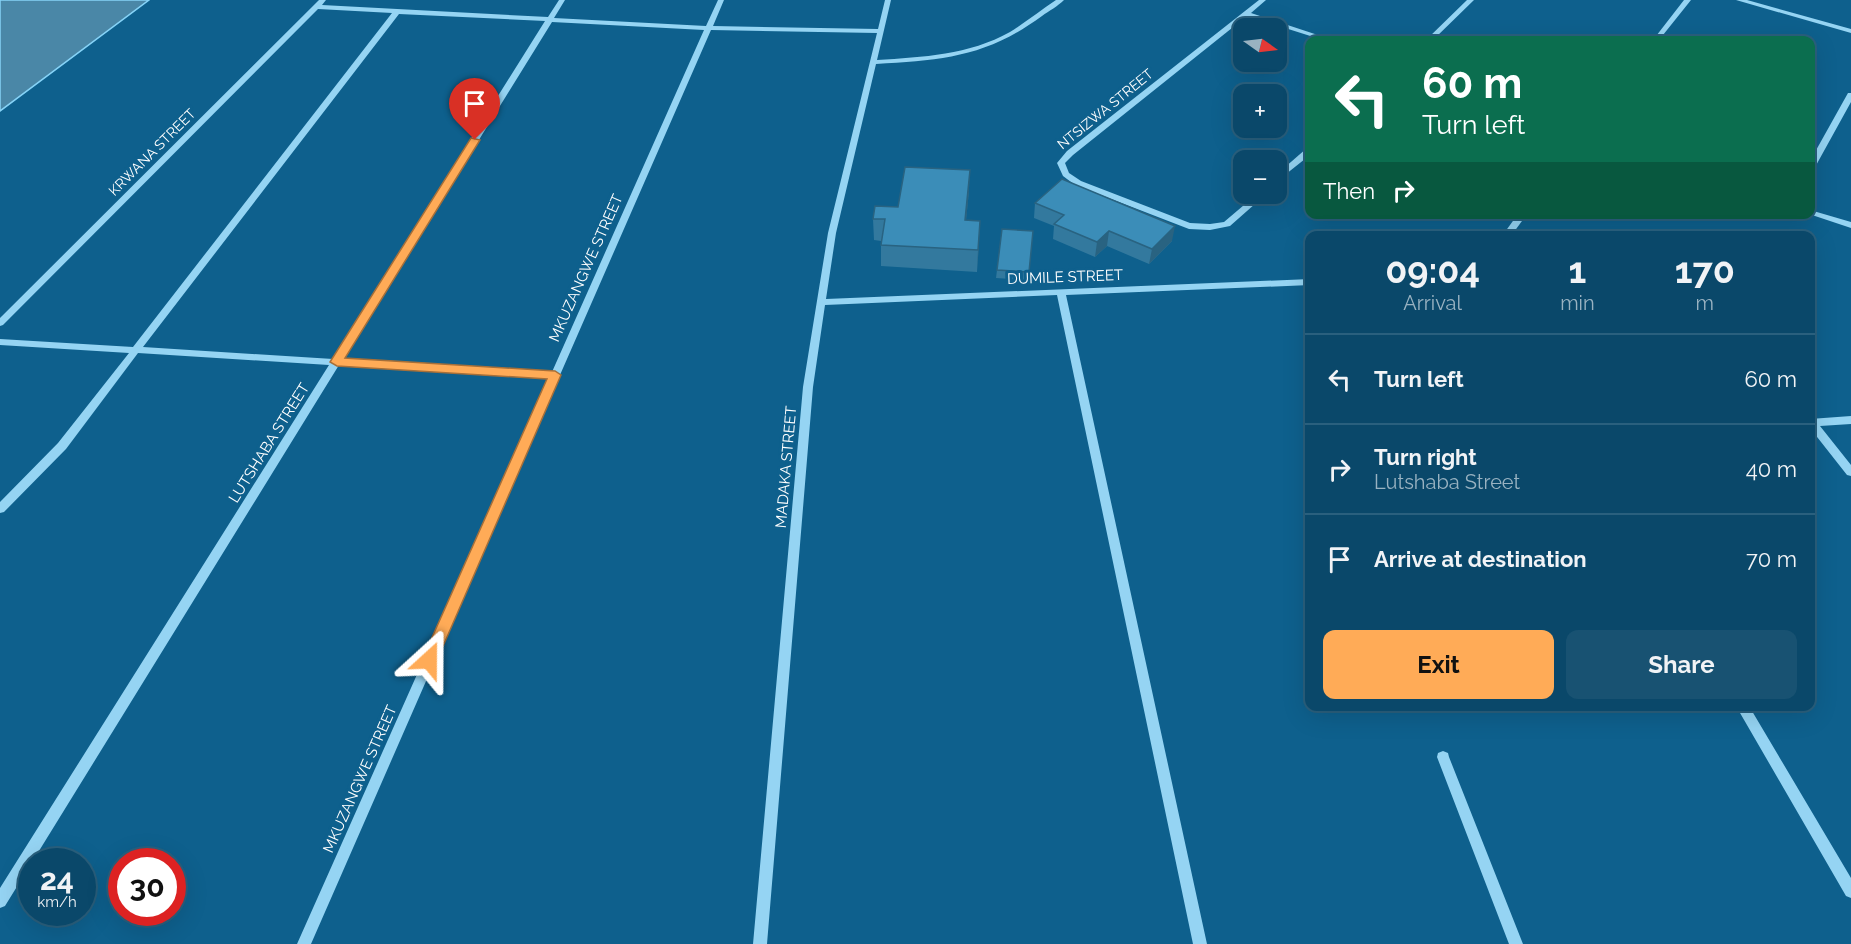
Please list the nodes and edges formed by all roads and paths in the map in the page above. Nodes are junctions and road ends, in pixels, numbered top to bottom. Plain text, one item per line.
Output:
1 (322, 0) edge
2 (562, 0) edge
3 (721, 0) edge
4 (888, 0) edge
5 (1061, 0) edge
6 (1263, 0) edge
7 (1471, 0) edge
8 (1688, 0) edge
9 (1739, 0) edge
10 (315, 8) junction
11 (397, 12) junction
12 (1246, 13) junction
13 (550, 19) junction
14 (709, 27) junction
15 (881, 31) junction
16 (1851, 31) edge
17 (1317, 36) edge
18 (1433, 36) edge
19 (1659, 36) edge
20 (874, 62) junction
21 (1851, 95) edge
22 (1305, 154) edge
23 (1815, 160) edge
24 (1287, 170) edge
25 (1250, 204) edge
26 (1815, 214) edge
27 (1519, 219) edge
28 (1851, 225) edge
29 (1510, 231) edge
30 (1305, 282) edge
31 (1061, 292) junction
32 (822, 302) junction
33 (0, 323) edge
34 (0, 342) edge
35 (136, 350) junction
36 (337, 362) junction
37 (555, 375) junction
38 (1851, 420) edge
39 (1815, 423) edge
40 (1815, 428) edge
41 (1851, 472) edge
42 (0, 509) edge
43 (1745, 711) edge
44 (1443, 757) dead end
45 (1851, 891) edge
46 (0, 901) edge
47 (304, 944) edge
48 (760, 944) edge
49 (1200, 944) edge
50 (1516, 944) edge

1 - 10 street, KRWANA STREET
2 - 13 street, LUTSHABA STREET
3 - 14 street, MKUZANGWE STREET
4 - 15 street, MADAKA STREET
5 - 20 street
6 - 12 street, NTSIZWA STREET
7 - 18 street
8 - 19 street
9 - 16 street
10 - 11 street
10 - 33 street, KRWANA STREET
11 - 13 street
11 - 35 street
12 - 17 street
12 - 25 street, NTSIZWA STREET
13 - 14 street
13 - 36 street, LUTSHABA STREET
14 - 15 street
14 - 37 street, MKUZANGWE STREET
15 - 20 street, MADAKA STREET
20 - 32 street, MADAKA STREET
21 - 23 street
22 - 24 street
26 - 28 street
27 - 29 street
30 - 31 street, DUMILE STREET
31 - 32 street, DUMILE STREET
31 - 49 street
32 - 48 street, MADAKA STREET
34 - 35 street
35 - 36 street
35 - 42 street
36 - 37 street
36 - 46 street, LUTSHABA STREET
37 - 47 street, MKUZANGWE STREET
38 - 39 street
40 - 41 street
43 - 45 street
44 - 50 street

